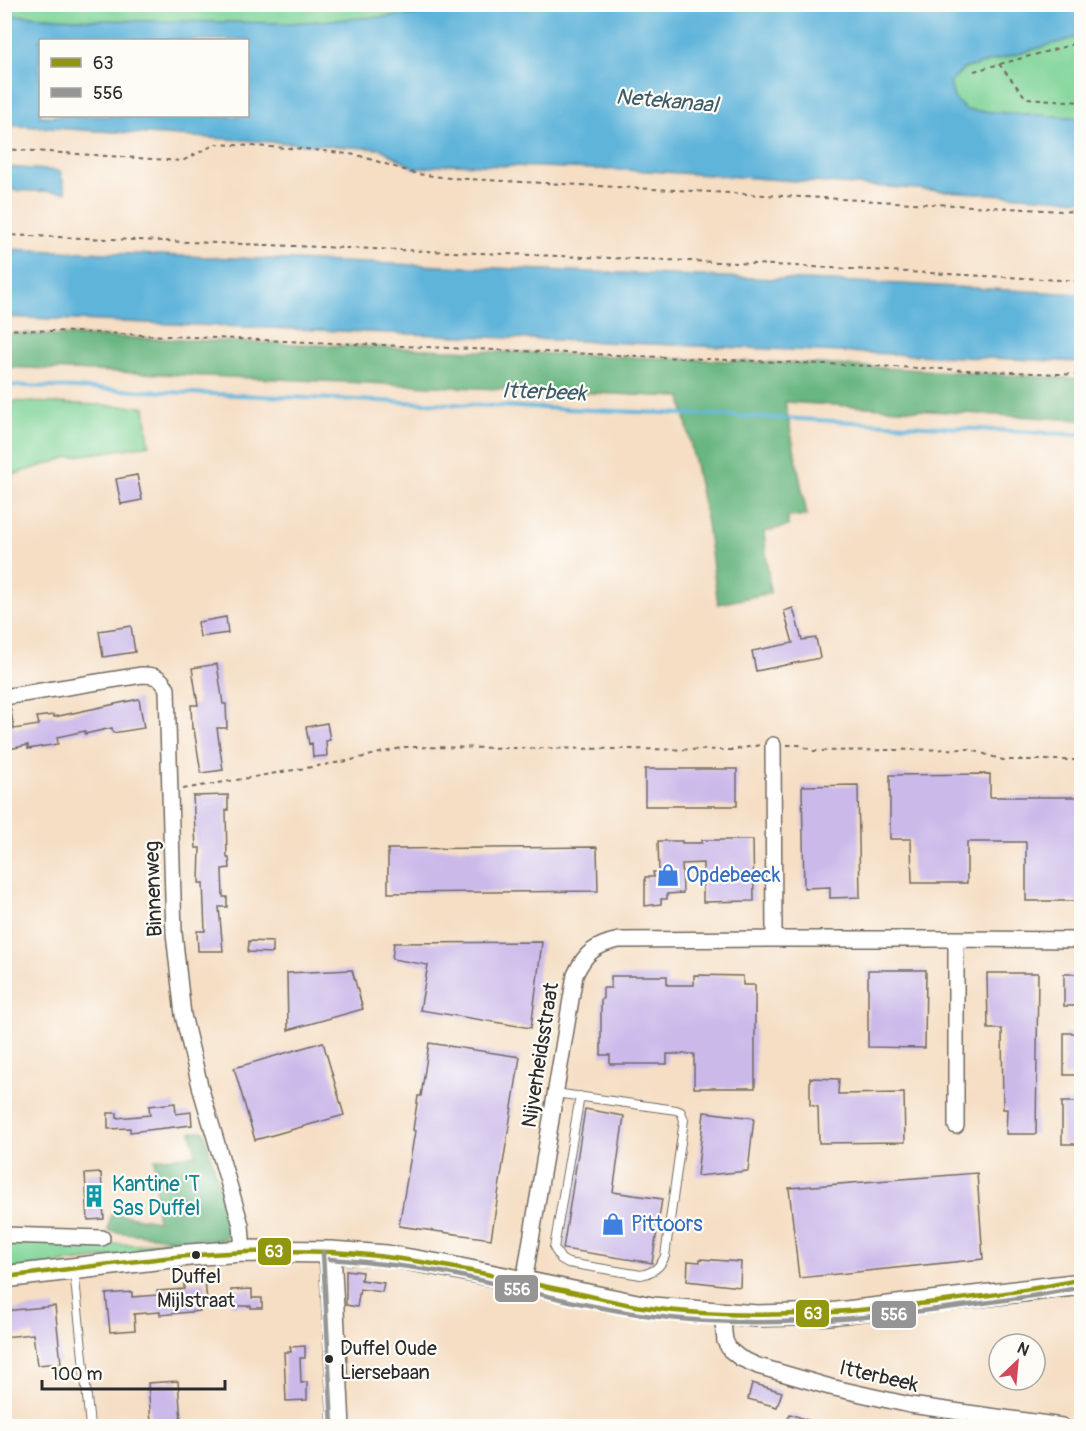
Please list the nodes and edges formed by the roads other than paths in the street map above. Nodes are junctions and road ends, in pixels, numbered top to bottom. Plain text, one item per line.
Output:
1 (4, 698) edge
2 (773, 745) road end
3 (774, 939) junction
4 (956, 939) junction
5 (1082, 939) edge
6 (555, 1093) junction
7 (580, 1096) junction
8 (956, 1126) dead end
9 (4, 1234) edge
10 (102, 1238) dead end
11 (243, 1251) junction
12 (330, 1252) junction
13 (73, 1269) junction
14 (4, 1277) edge
15 (1082, 1279) edge
16 (524, 1282) junction
17 (1082, 1284) edge
18 (1049, 1286) junction
19 (722, 1314) junction
20 (90, 1426) edge
21 (339, 1426) edge
22 (1062, 1426) edge

1 - 11 street, Binnenweg
2 - 3 street
3 - 4 street, Nijverheidsstraat
3 - 6 street, Nijverheidsstraat
4 - 5 street, Nijverheidsstraat
4 - 8 street
6 - 7 lane
6 - 16 street, Nijverheidsstraat
7 - 7 lane
9 - 10 street
11 - 12 main road
11 - 13 main road
12 - 16 main road
12 - 21 main road
13 - 14 main road
13 - 20 lane
15 - 18 main road
16 - 19 main road
17 - 18 main road
18 - 19 main road
19 - 22 street, Itterbeek

